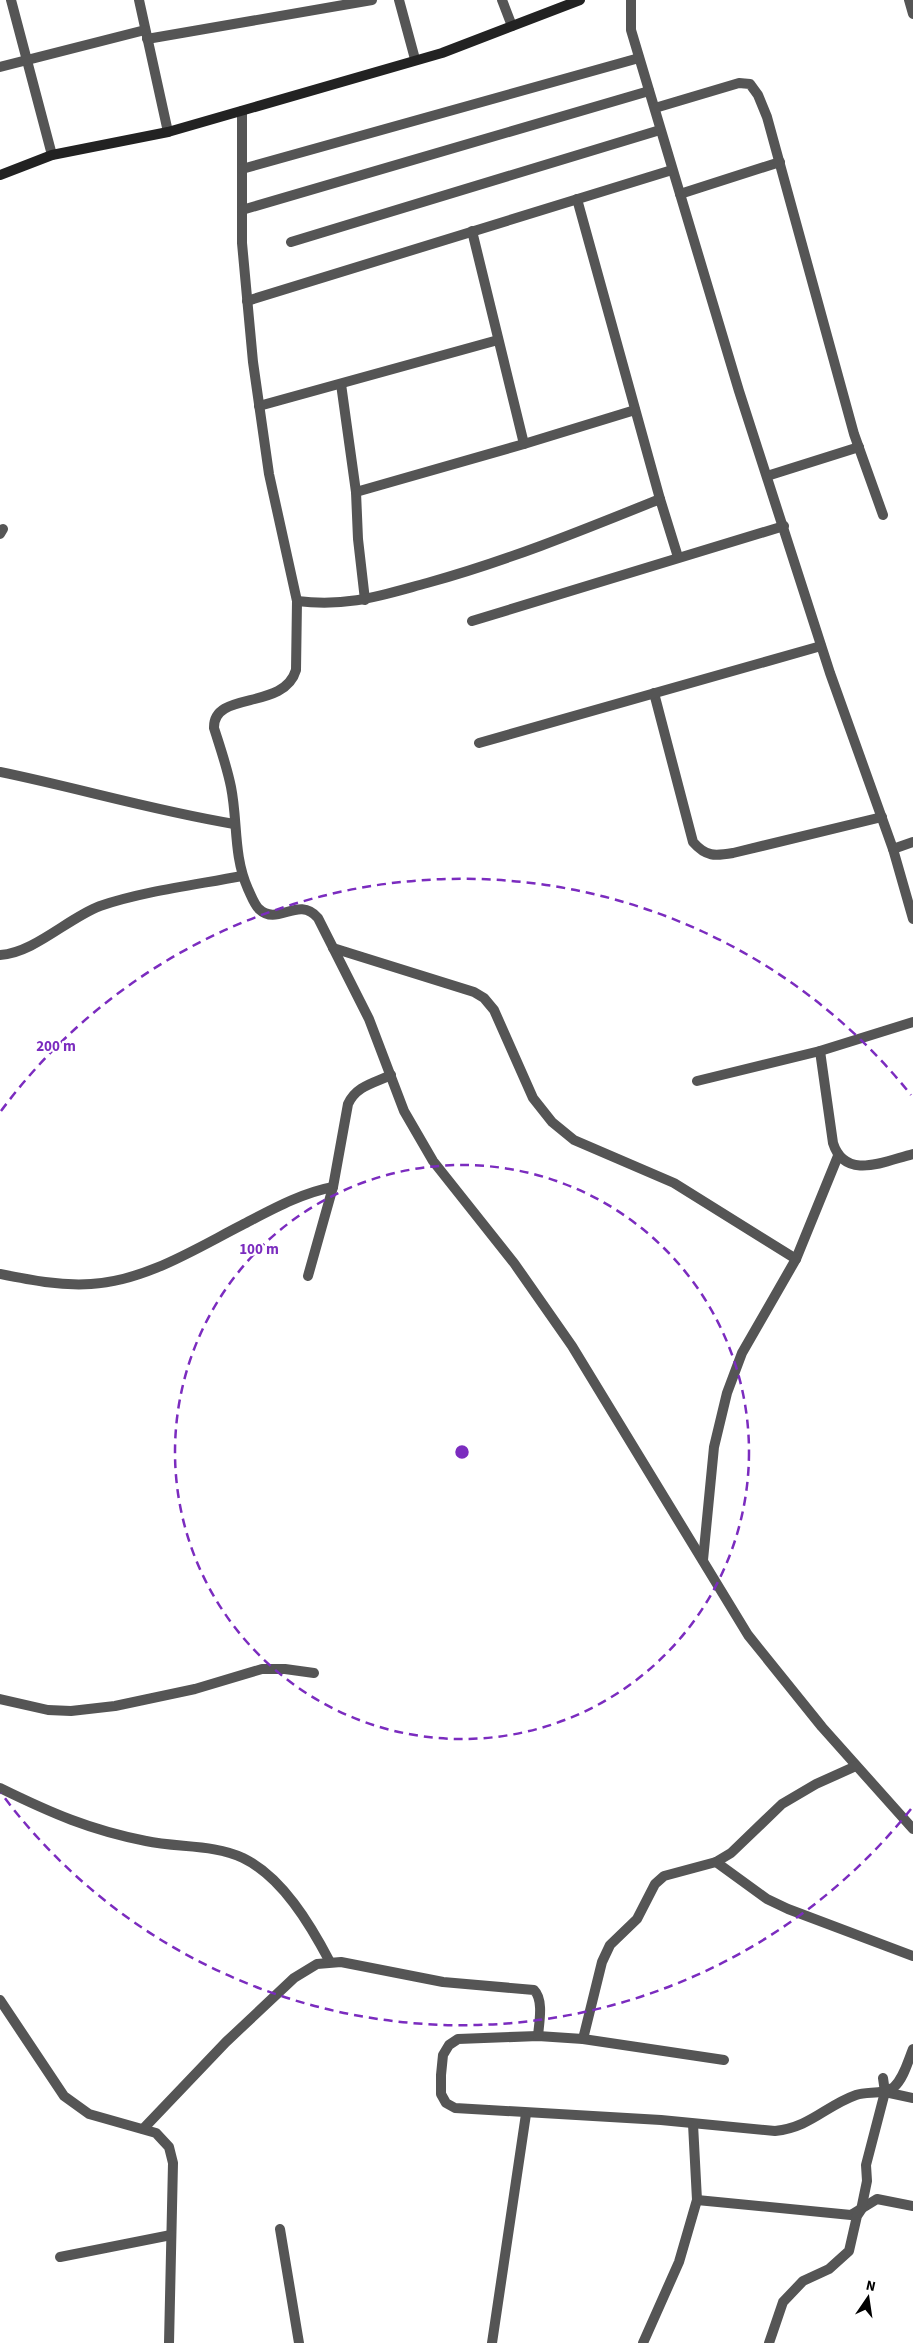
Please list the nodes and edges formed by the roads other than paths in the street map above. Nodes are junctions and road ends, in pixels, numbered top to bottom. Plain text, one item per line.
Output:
1 (11, 0) edge
2 (139, 0) edge
3 (301, 0) edge
4 (372, 0) edge
5 (399, 0) edge
6 (502, 0) edge
7 (580, 0) edge
8 (631, 0) edge
9 (908, 0) edge
10 (305, 11) junction
11 (913, 14) edge
12 (512, 26) junction
13 (146, 34) junction
14 (639, 58) junction
15 (27, 59) junction
16 (415, 59) junction
17 (0, 67) edge
18 (649, 90) junction
19 (655, 108) junction
20 (242, 111) junction
21 (660, 130) junction
22 (168, 132) junction
23 (52, 155) junction
24 (780, 162) junction
25 (242, 169) junction
26 (672, 170) junction
27 (0, 175) edge
28 (680, 194) junction
29 (577, 199) junction
30 (242, 210) junction
31 (472, 231) junction
32 (291, 242) dead end
33 (247, 301) junction
34 (498, 340) junction
35 (341, 384) junction
36 (259, 406) junction
37 (635, 410) junction
38 (524, 444) junction
39 (859, 447) junction
40 (767, 476) junction
41 (356, 492) junction
42 (660, 499) junction
43 (883, 515) dead end
44 (784, 526) junction
45 (678, 557) junction
46 (365, 600) junction
47 (297, 601) junction
48 (472, 621) dead end
49 (821, 646) junction
50 (654, 694) junction
51 (479, 743) dead end
52 (0, 772) edge
53 (882, 817) junction
54 (234, 824) junction
55 (913, 842) edge
56 (893, 849) junction
57 (242, 876) junction
58 (913, 919) edge
59 (333, 948) junction
60 (0, 955) edge
61 (913, 1022) edge
62 (820, 1051) junction
63 (391, 1076) junction
64 (697, 1081) dead end
65 (913, 1154) edge
66 (838, 1156) junction
67 (333, 1187) junction
68 (796, 1259) junction
69 (0, 1274) edge
70 (308, 1276) dead end
71 (703, 1560) junction
72 (314, 1673) dead end
73 (0, 1699) edge
74 (856, 1766) junction
75 (0, 1788) edge
76 (913, 1829) edge
77 (716, 1862) junction
78 (913, 1956) edge
79 (330, 1962) junction
80 (0, 2000) edge
81 (538, 2036) junction
82 (582, 2039) junction
83 (913, 2049) edge
84 (724, 2060) dead end
85 (883, 2078) dead end
86 (885, 2092) junction
87 (913, 2098) edge
88 (526, 2114) junction
89 (693, 2124) junction
90 (143, 2129) junction
91 (697, 2200) junction
92 (913, 2206) edge
93 (861, 2210) junction
94 (280, 2229) dead end
95 (171, 2235) junction
96 (60, 2258) dead end
97 (169, 2343) edge
98 (299, 2343) edge
99 (492, 2343) edge
100 (643, 2343) edge
101 (768, 2343) edge

1 - 15 street
2 - 13 street
3 - 10 street
4 - 10 street
5 - 16 street
6 - 12 street
7 - 12 street
8 - 14 street
9 - 11 street
10 - 13 street
12 - 16 street
13 - 15 street
13 - 22 street
14 - 18 street
14 - 25 street
15 - 17 street
15 - 23 street
16 - 20 street
18 - 19 street
18 - 30 street
19 - 21 street
19 - 24 street
20 - 22 street
20 - 25 street
21 - 26 street
21 - 32 street
22 - 23 street
23 - 27 street
24 - 28 street
24 - 39 street
25 - 30 street
26 - 28 street
26 - 29 street
28 - 40 street
29 - 31 street
29 - 37 street
30 - 33 street
31 - 33 street
31 - 34 street
33 - 36 street
34 - 35 street
34 - 38 street
35 - 36 street
35 - 41 street
36 - 47 street
37 - 38 street
37 - 42 street
38 - 41 street
39 - 40 street
39 - 43 street
40 - 44 street
41 - 46 street
42 - 45 street
42 - 46 street
44 - 45 street
44 - 49 street
45 - 48 street
46 - 47 street
47 - 54 street
49 - 50 street
49 - 53 street
50 - 51 street
50 - 53 street
52 - 54 street
53 - 56 street
54 - 57 street
55 - 56 street
56 - 58 street
57 - 59 street
57 - 60 street
59 - 63 street
59 - 68 street
61 - 62 street
62 - 64 street
62 - 66 street
63 - 67 street
63 - 71 street
65 - 66 street
66 - 68 street
67 - 69 street
67 - 70 street
68 - 71 street
71 - 74 street
72 - 73 street
74 - 76 street
74 - 77 street
75 - 79 street
77 - 78 street
77 - 82 street
79 - 81 street
79 - 90 street
80 - 90 street
81 - 82 street
81 - 88 street
82 - 84 street
83 - 86 street
85 - 86 street
86 - 87 street
86 - 89 street
86 - 93 street
88 - 89 street
88 - 99 street
89 - 91 street
90 - 95 street
91 - 93 street
91 - 100 street
92 - 93 street
93 - 101 street
94 - 98 street
95 - 96 street
95 - 97 street

